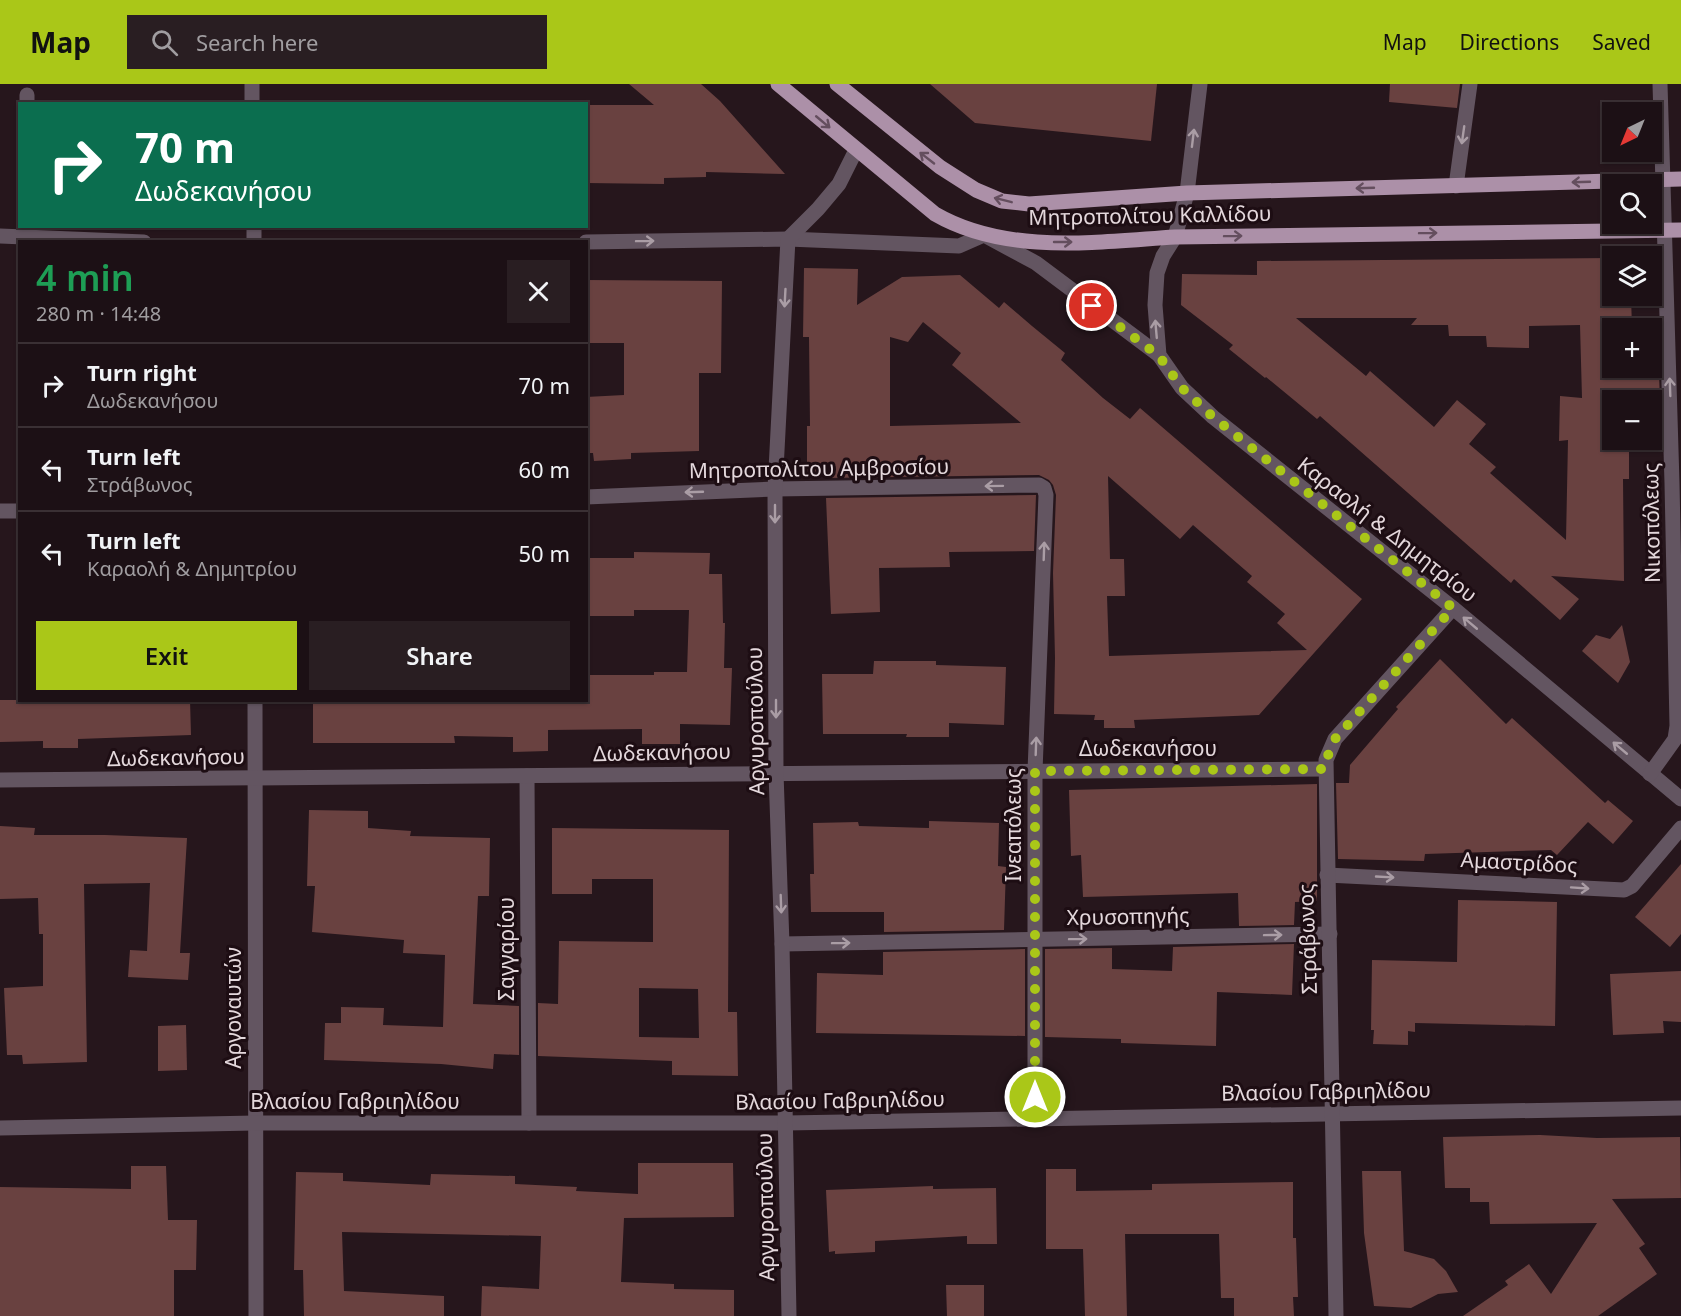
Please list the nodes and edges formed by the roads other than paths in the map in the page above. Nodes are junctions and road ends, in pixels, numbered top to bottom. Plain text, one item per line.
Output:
1 (252, 84) edge
2 (778, 84) edge
3 (837, 84) edge
4 (1200, 84) edge
5 (1470, 84) edge
6 (1660, 84) edge
7 (252, 102) edge
8 (856, 150) junction
9 (1681, 179) edge
10 (1663, 180) junction
11 (1456, 186) junction
12 (1187, 193) junction
13 (1673, 230) edge
14 (28, 232) edge
15 (984, 235) junction
16 (0, 236) edge
17 (1175, 237) junction
18 (788, 239) junction
19 (121, 240) edge
20 (588, 242) edge
21 (1159, 356) junction
22 (1677, 484) edge
23 (775, 489) junction
24 (1046, 495) joint
25 (588, 496) edge
26 (0, 511) edge
27 (18, 511) edge
28 (1453, 608) junction
29 (255, 702) edge
30 (1324, 769) junction
31 (1035, 771) junction
32 (776, 773) junction
33 (1650, 774) junction
34 (527, 776) junction
35 (255, 778) junction
36 (0, 780) edge
37 (1681, 799) edge
38 (1681, 828) edge
39 (1327, 875) junction
40 (1330, 934) junction
41 (1035, 940) junction
42 (782, 944) junction
43 (1681, 1107) edge
44 (1332, 1113) junction
45 (1035, 1119) junction
46 (255, 1123) junction
47 (529, 1123) junction
48 (786, 1123) junction
49 (0, 1128) edge
50 (256, 1316) edge
51 (789, 1316) edge
52 (1336, 1316) edge

1 - 7 street
2 -> 8 main road, Καραολή & Δημητρίου
12 -> 3 main road, Μητροπολίτου Καλλίδου
12 -> 4 street
5 -> 11 street
6 - 10 street, Νικοπόλεως
8 - 15 main road, Καραολή & Δημητρίου
8 - 18 street
9 - 10 main road, Μητροπολίτου Καλλίδου
10 -> 11 main road, Μητροπολίτου Καλλίδου
10 - 13 street, Νικοπόλεως
11 -> 12 main road, Μητροπολίτου Καλλίδου
12 - 17 street
17 -> 13 main road, Μητροπολίτου Καλλίδου
22 -> 13 street, Νικοπόλεως
14 - 16 street
14 - 19 street
15 -> 17 main road, Μητροπολίτου Καλλίδου
15 - 18 street, Μητροπολίτου Καλλίδου
15 - 21 street, Καραολή & Δημητρίου
21 -> 17 street
20 -> 18 street, Μητροπολίτου Καλλίδου
18 -> 23 street, Αργυροπούλου
21 - 28 street, Καραολή & Δημητρίου
22 - 33 street, Νικοπόλεως
24 -> 23 street, Μητροπολίτου Αμβροσίου
23 -> 25 street, Μητροπολίτου Αμβροσίου
23 -> 32 street, Αργυροπούλου
31 -> 24 street, Ινεαπόλεως
26 - 27 street
28 - 30 street, Στράβωνος
33 -> 28 street, Καραολή & Δημητρίου
29 - 35 street, Αργοναυτών
30 - 31 street, Δωδεκανήσου
30 - 39 street, Στράβωνος
31 - 32 street, Δωδεκανήσου
31 - 41 street, Ινεαπόλεως
32 - 34 street, Δωδεκανήσου
32 -> 42 street, Αργυροπούλου
33 - 37 street, Καραολή & Δημητρίου
34 - 35 street, Δωδεκανήσου
34 - 47 street, Σαγγαρίου
35 - 36 street, Δωδεκανήσου
35 - 46 street, Αργοναυτών
39 -> 38 street, Αμαστρίδος
39 - 40 street, Στράβωνος
41 -> 40 street, Χρυσοπηγής
40 - 44 street, Στράβωνος
42 -> 41 street, Χρυσοπηγής
41 - 45 street, Ινεαπόλεως
42 - 48 street, Αργυροπούλου
43 - 44 street, Βλασίου Γαβριηλίδου
44 - 45 street, Βλασίου Γαβριηλίδου
44 - 52 street, Στράβωνος
45 - 48 street, Βλασίου Γαβριηλίδου
46 - 47 street, Βλασίου Γαβριηλίδου
46 - 49 street, Βλασίου Γαβριηλίδου
46 - 50 street, Αργοναυτών
47 - 48 street, Βλασίου Γαβριηλίδου
48 - 51 street, Αργυροπούλου

